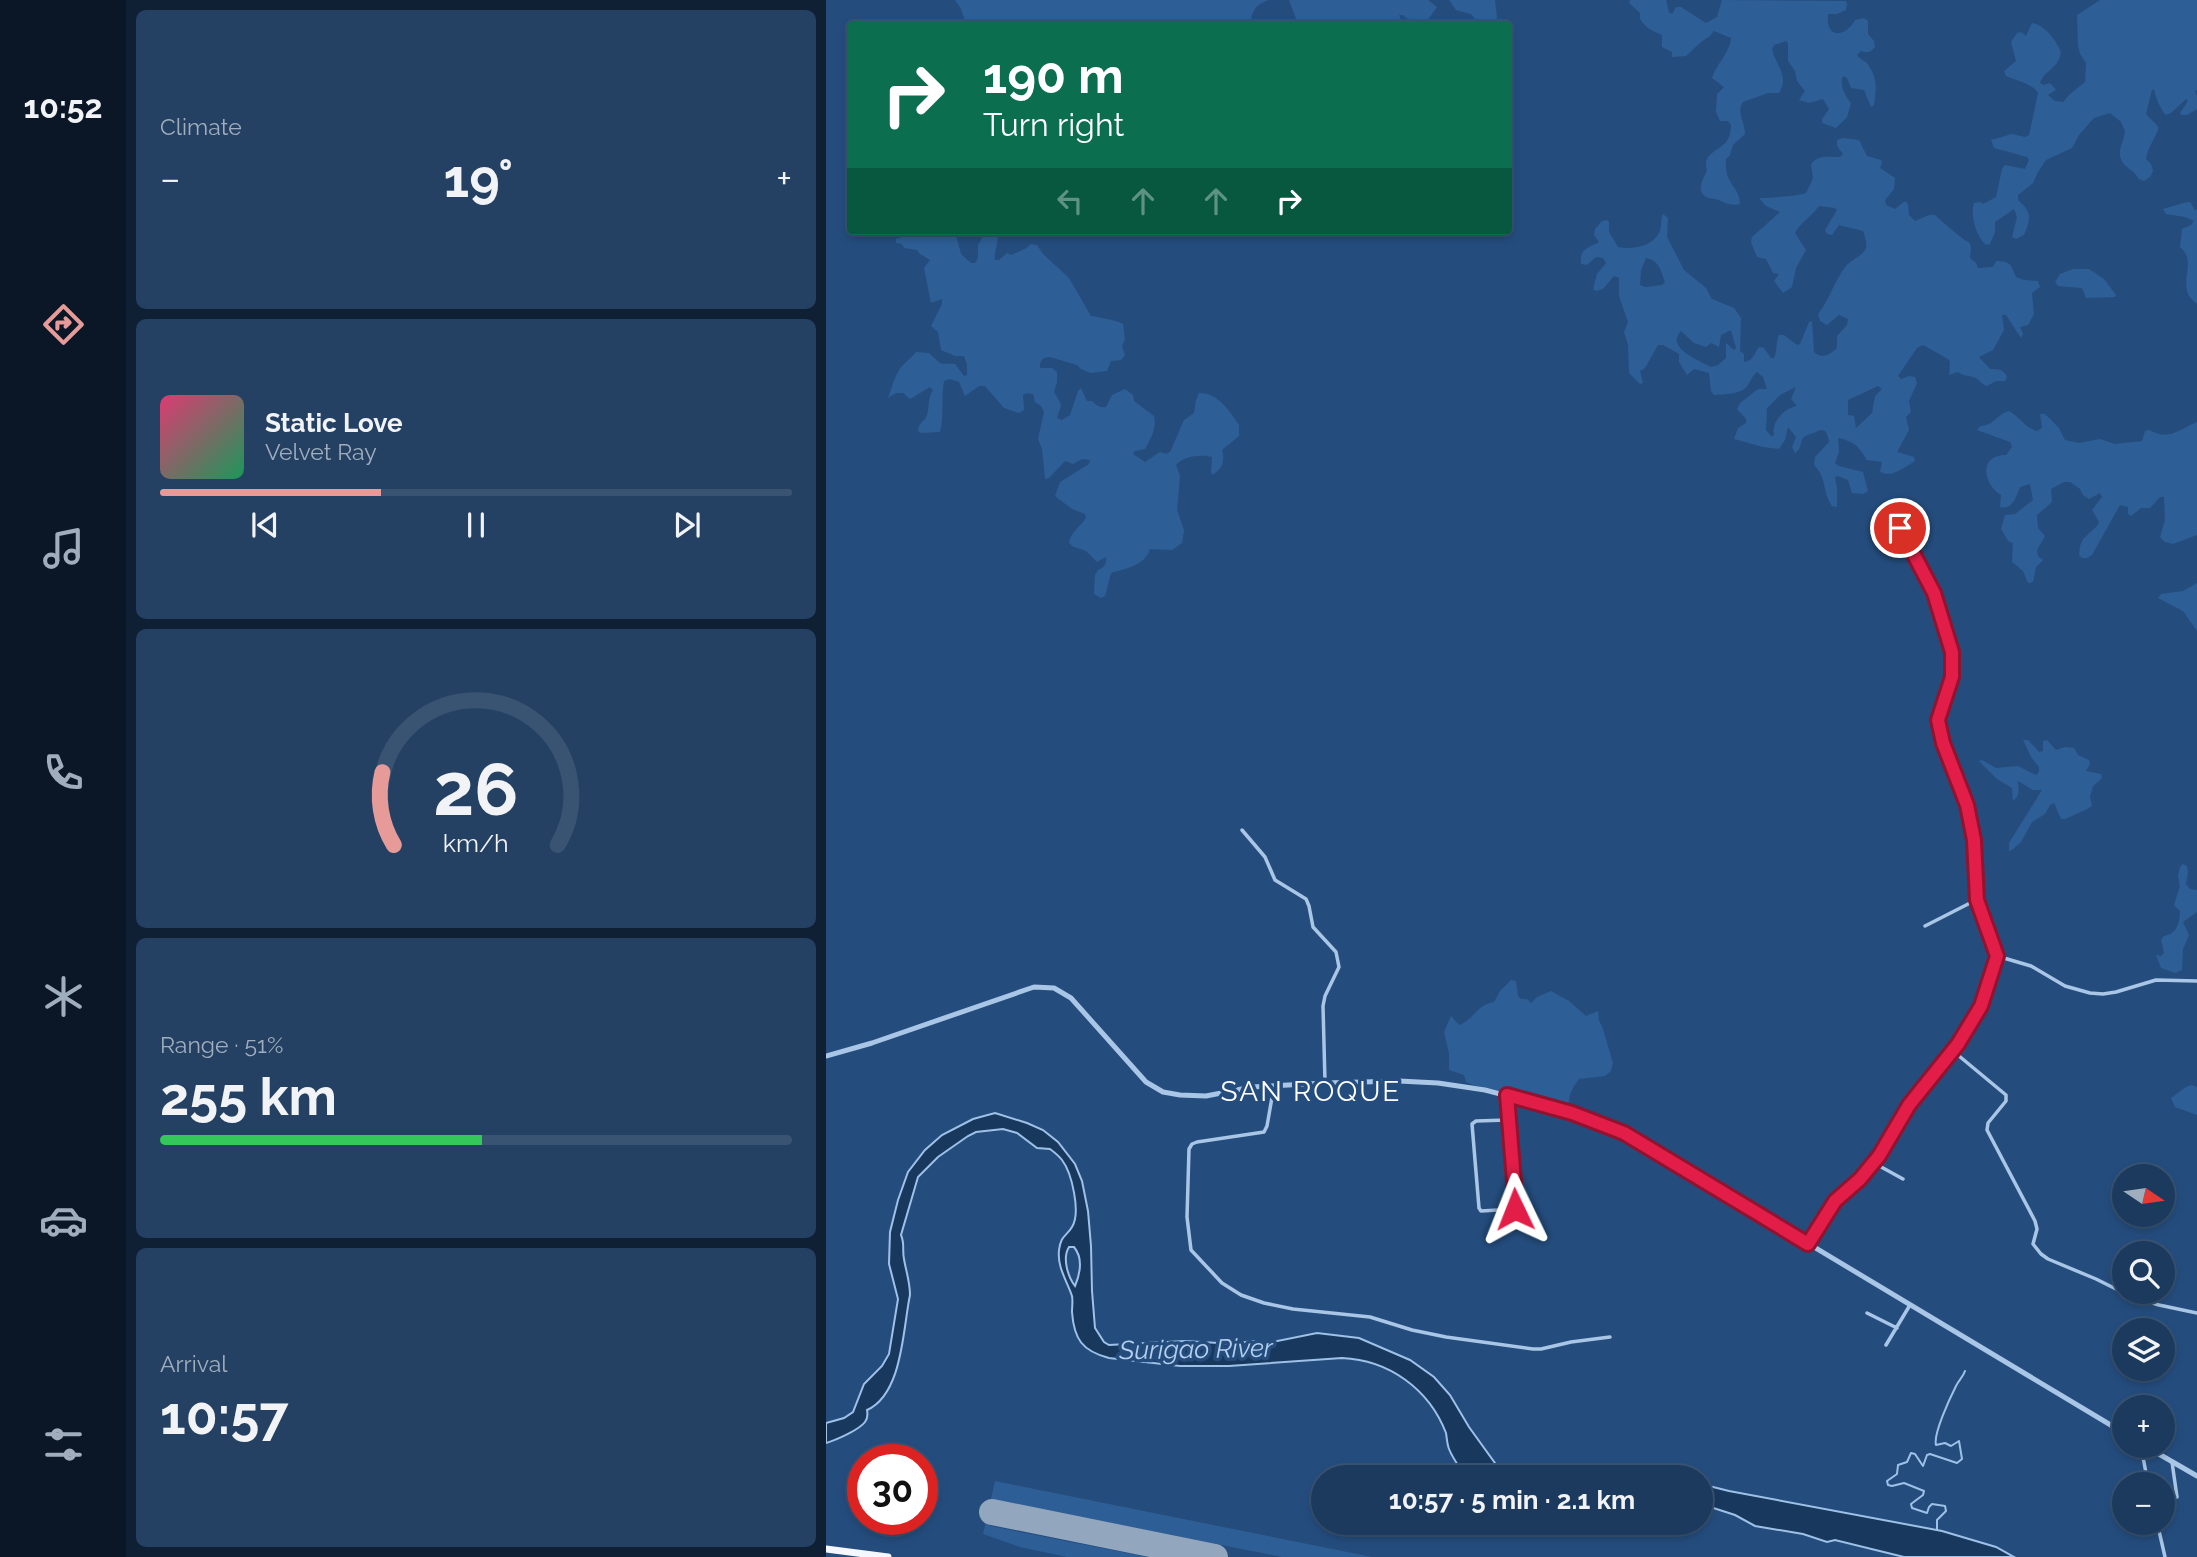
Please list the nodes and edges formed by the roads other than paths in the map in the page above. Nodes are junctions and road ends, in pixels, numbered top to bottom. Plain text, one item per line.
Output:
1 (1893, 520) dead end
2 (1242, 830) dead end
3 (1977, 900) junction
4 (1925, 926) dead end
5 (1997, 956) junction
6 (2197, 981) edge
7 (1952, 1051) junction
8 (826, 1056) edge
9 (1325, 1083) junction
10 (1274, 1086) junction
11 (1507, 1095) junction
12 (1507, 1120) junction
13 (1874, 1163) junction
14 (1903, 1180) dead end
15 (1808, 1244) junction
16 (1910, 1305) junction
17 (2197, 1312) edge
18 (1867, 1313) dead end
19 (1896, 1328) junction
20 (1610, 1337) dead end
21 (1886, 1345) dead end
22 (2112, 1426) edge
23 (2165, 1458) edge
24 (2172, 1462) junction
25 (2197, 1476) edge
26 (2177, 1497) dead end
27 (2160, 1535) edge
28 (826, 1549) edge
29 (888, 1557) edge
30 (2165, 1557) edge

1 - 3 street
2 - 9 street
3 - 4 street
3 - 5 street
5 - 6 street
5 - 7 street
7 - 13 street
7 - 17 street
8 - 10 street
9 - 10 street
9 - 11 street
10 - 20 street
11 - 12 street
11 - 15 street
12 - 12 street
13 - 14 street
13 - 15 street
15 - 16 street
16 - 19 street
16 - 22 street
18 - 19 street
19 - 21 street
23 - 24 street
24 - 25 street
24 - 26 street
27 - 30 street
28 - 29 highway

